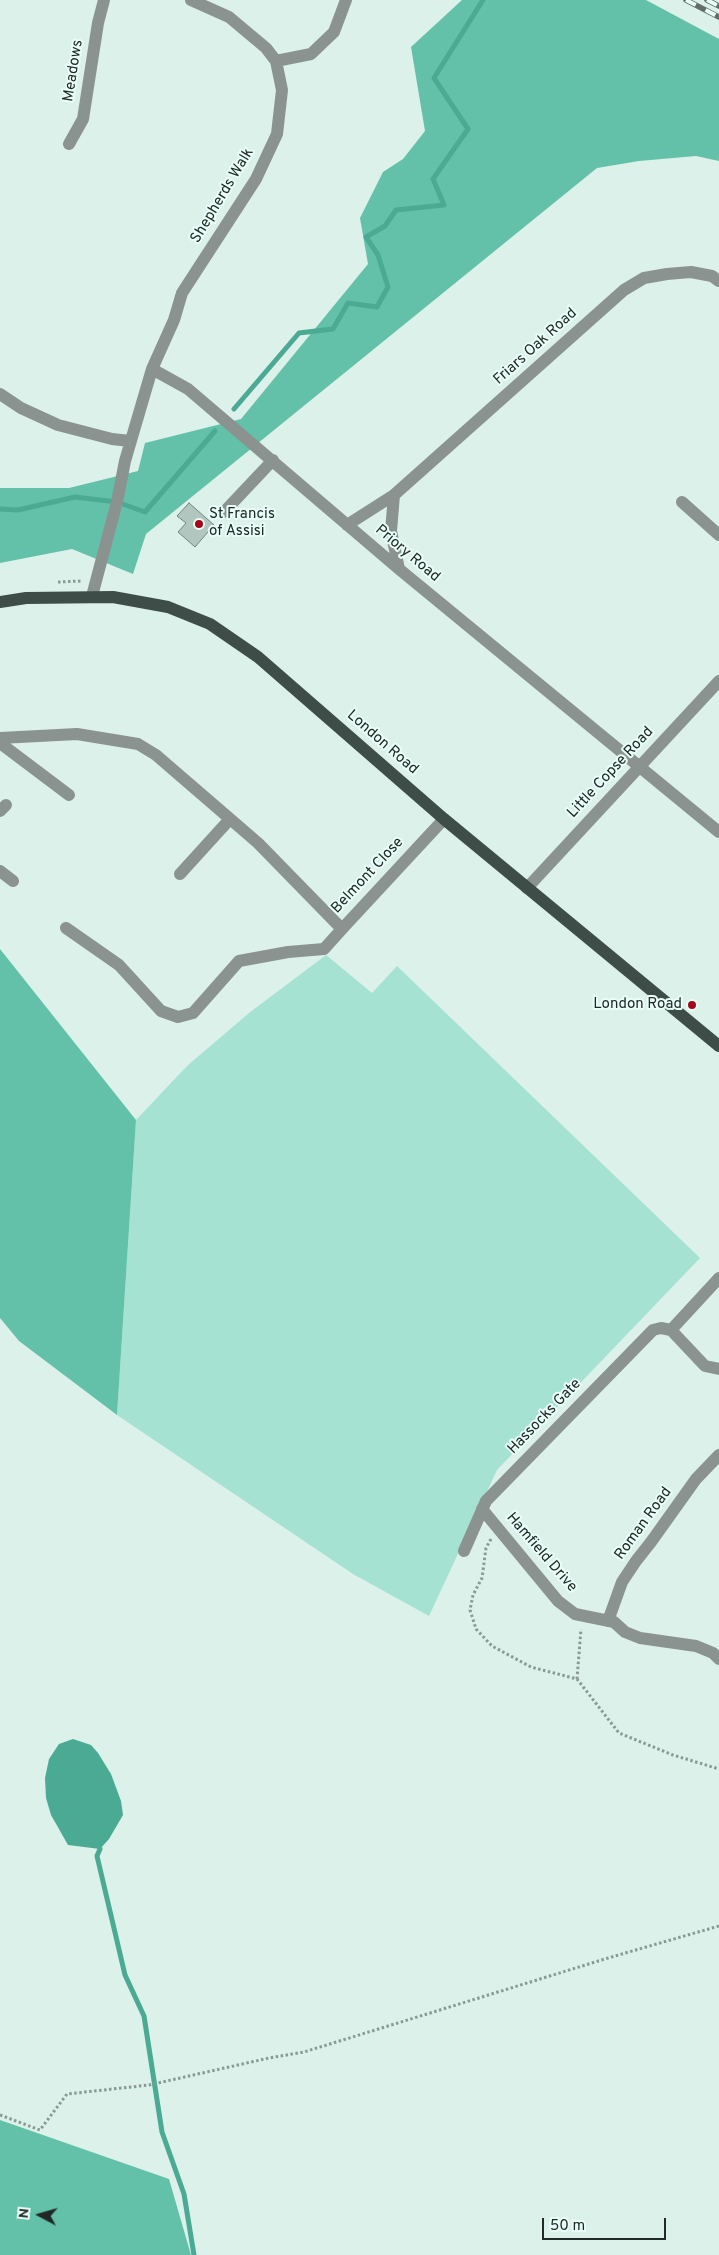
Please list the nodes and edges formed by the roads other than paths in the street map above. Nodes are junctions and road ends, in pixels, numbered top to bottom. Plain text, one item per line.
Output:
1 (104, 0) edge
2 (191, 0) edge
3 (346, 0) edge
4 (276, 61) junction
5 (69, 144) dead end
6 (719, 281) edge
7 (152, 369) junction
8 (0, 394) edge
9 (130, 441) junction
10 (273, 460) junction
11 (394, 495) junction
12 (682, 502) dead end
13 (224, 512) dead end
14 (347, 525) junction
15 (719, 535) edge
16 (399, 569) junction
17 (92, 596) junction
18 (0, 602) edge
19 (719, 681) edge
20 (0, 738) edge
21 (0, 743) edge
22 (639, 766) junction
23 (69, 795) dead end
24 (444, 819) junction
25 (230, 820) junction
26 (719, 832) edge
27 (0, 871) edge
28 (180, 874) dead end
29 (13, 881) dead end
30 (527, 888) junction
31 (66, 928) dead end
32 (342, 929) junction
33 (719, 1046) edge
34 (719, 1278) edge
35 (671, 1330) junction
36 (719, 1369) edge
37 (719, 1455) edge
38 (482, 1509) junction
39 (464, 1551) dead end
40 (608, 1621) junction
41 (719, 1659) edge

1 - 5 street, Meadows
2 - 4 street
3 - 4 street
4 - 7 street, Shepherds Walk
6 - 11 street, Friars Oak Road
7 - 9 street, Shepherds Walk
7 - 10 street, Priory Road
8 - 9 street
9 - 17 street, Shepherds Walk
10 - 13 street
10 - 14 street, Priory Road
11 - 14 street, Friars Oak Road
11 - 16 street
12 - 15 street
14 - 16 street, Priory Road
16 - 22 street, Priory Road
17 - 18 main road, London Road
17 - 24 main road, London Road
19 - 22 street, Little Copse Road
20 - 25 street, Belmont Close
21 - 23 street
22 - 26 street, Priory Road
22 - 30 street, Little Copse Road
24 - 30 main road, London Road
24 - 32 street, Belmont Close
25 - 28 street
25 - 32 street, Belmont Close
27 - 29 street
30 - 33 main road, London Road
31 - 32 street
34 - 35 street
35 - 36 street
35 - 38 street, Hassocks Gate
37 - 40 street, Roman Road
38 - 39 street, Hassocks Gate
38 - 40 street, Hamfield Drive
40 - 41 street, Hamfield Drive

